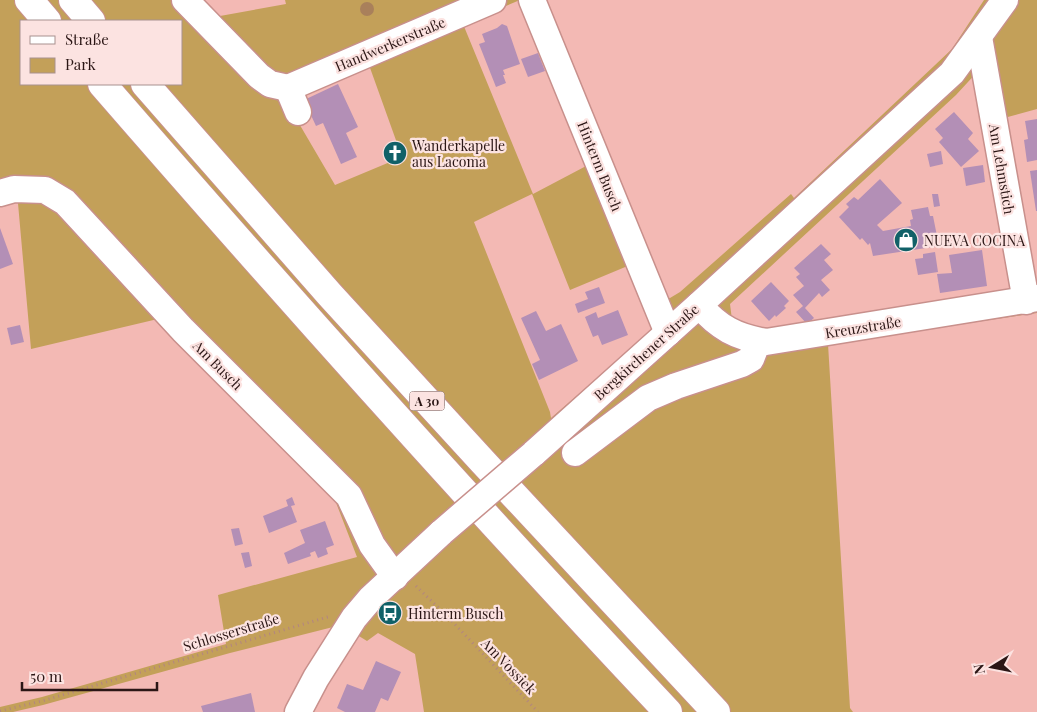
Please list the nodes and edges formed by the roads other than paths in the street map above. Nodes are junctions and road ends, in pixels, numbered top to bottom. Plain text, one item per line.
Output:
1 (29, 0) edge
2 (73, 0) edge
3 (185, 0) edge
4 (493, 0) edge
5 (532, 0) edge
6 (1005, 0) edge
7 (46, 20) edge
8 (90, 20) edge
9 (979, 37) junction
10 (103, 85) edge
11 (146, 85) edge
12 (288, 88) junction
13 (298, 112) dead end
14 (7, 191) edge
15 (1031, 300) edge
16 (699, 305) junction
17 (668, 333) junction
18 (758, 340) junction
19 (575, 452) dead end
20 (398, 574) junction
21 (298, 712) edge
22 (668, 712) edge
23 (716, 712) edge

1 - 7 highway
2 - 8 highway
3 - 12 street
4 - 12 street, Handwerkerstraße
5 - 17 street, Hinterm Busch
6 - 9 street, Bergkirchener Straße
9 - 15 street, Am Lehmstich
9 - 16 street, Bergkirchener Straße
10 - 22 highway, A 30
11 - 23 highway, A 30
12 - 13 street
14 - 20 street, Am Busch
15 - 18 street, Kreuzstraße
16 - 17 street, Bergkirchener Straße
16 - 18 street, Kreuzstraße
17 - 20 street, Bergkirchener Straße, bridge
18 - 19 street
20 - 21 street, Bergkirchener Straße

